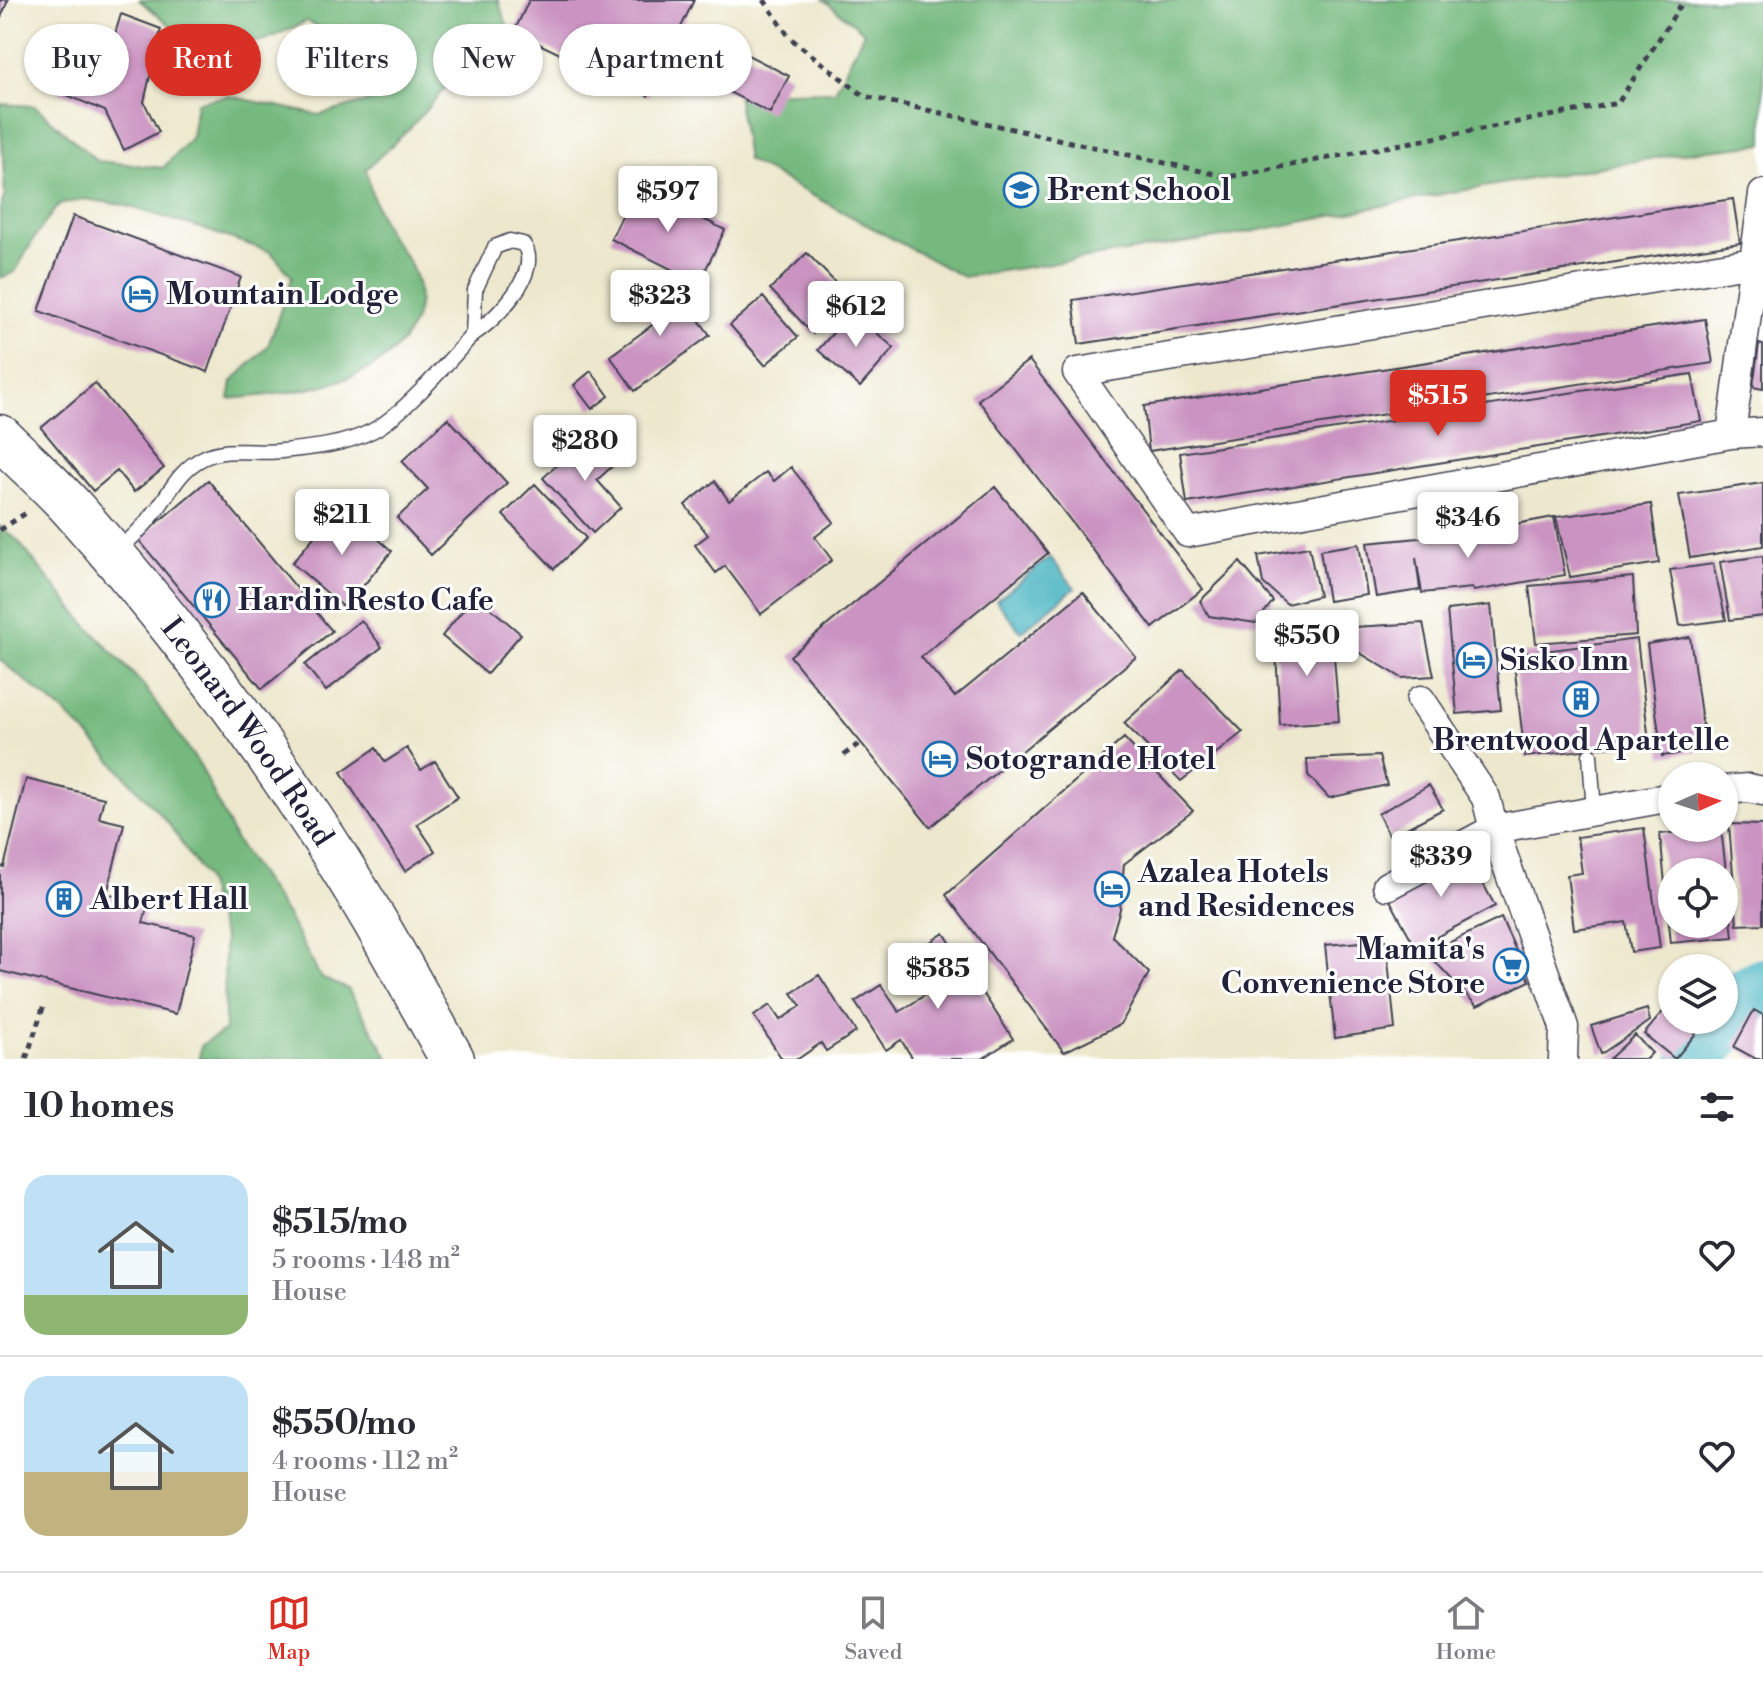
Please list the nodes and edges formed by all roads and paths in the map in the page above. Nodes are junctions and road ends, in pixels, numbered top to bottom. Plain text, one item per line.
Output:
1 (764, 0) edge
2 (1684, 0) edge
3 (1763, 194) edge
4 (1754, 262) junction
5 (473, 334) junction
6 (1763, 432) edge
7 (1731, 434) junction
8 (0, 437) edge
9 (37, 506) dead end
10 (0, 530) edge
11 (113, 556) junction
12 (1421, 700) dead end
13 (861, 742) dead end
14 (844, 755) dead end
15 (1590, 755) dead end
16 (1738, 789) edge
17 (1763, 791) edge
18 (1658, 800) edge
19 (1594, 812) junction
20 (1494, 829) junction
21 (1387, 886) dead end
22 (45, 1002) dead end
23 (26, 1059) edge
24 (452, 1059) edge
25 (1563, 1059) edge

1 - 2 path
3 - 4 street
4 - 7 street
4 - 7 street
5 - 5 lane
5 - 11 lane
6 - 7 street
8 - 11 main road, Leonard Wood Road
9 - 10 path
11 - 24 main road, Leonard Wood Road
12 - 20 street
13 - 14 path
15 - 19 lane
16 - 17 street
18 - 19 street
19 - 20 street
20 - 21 street
20 - 25 street
22 - 23 path

